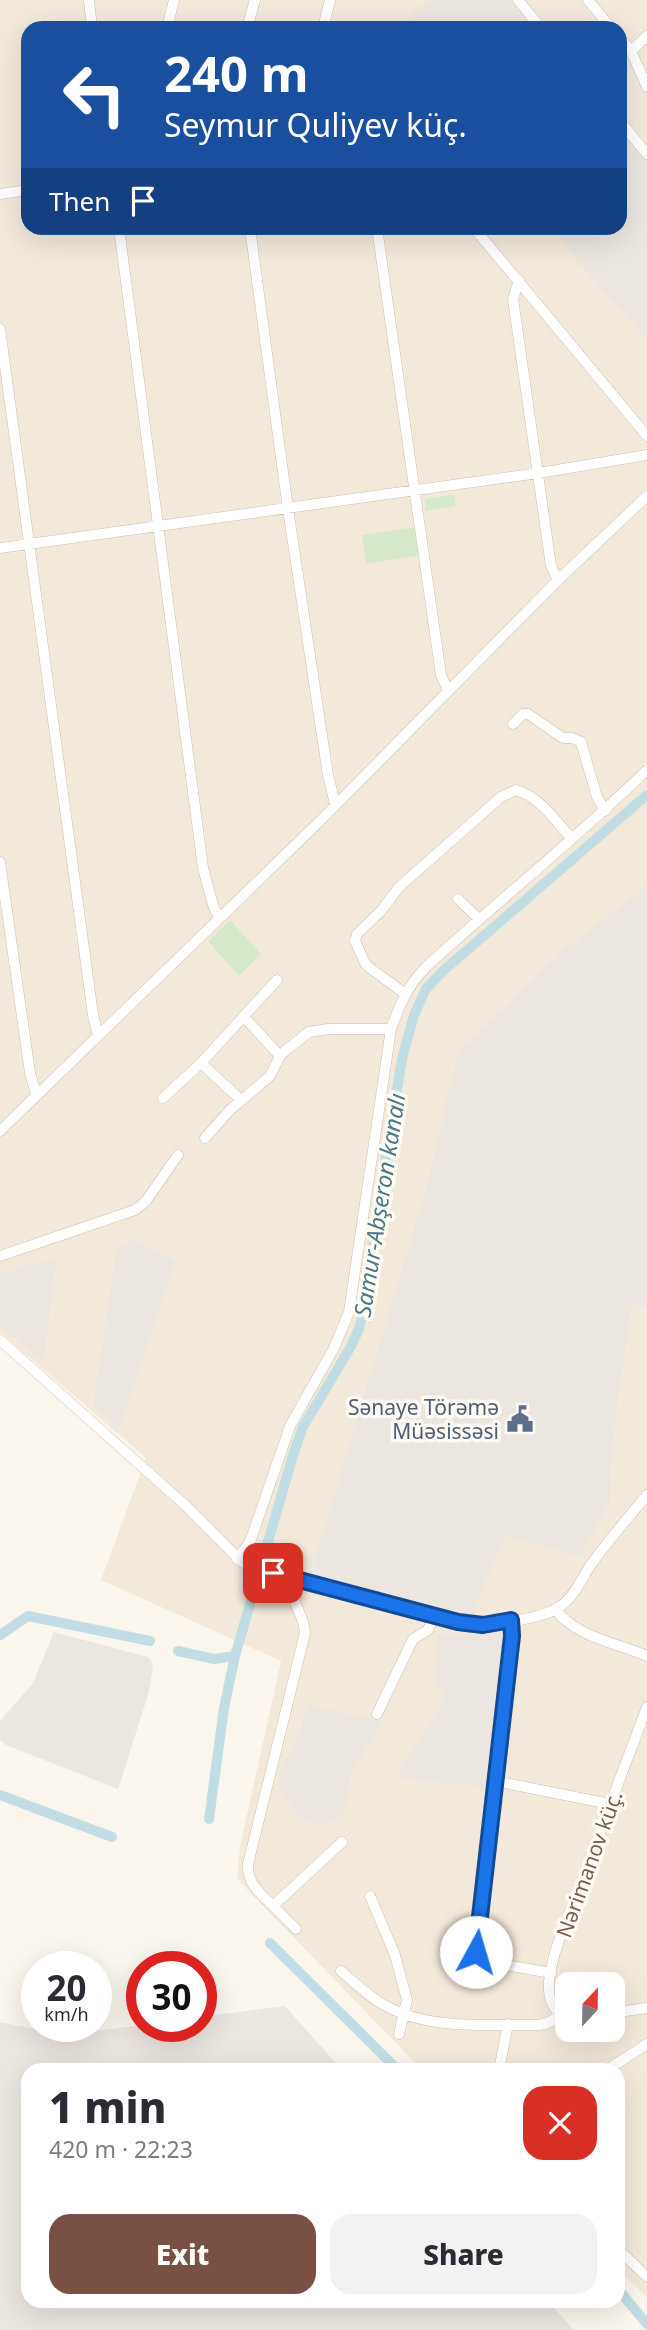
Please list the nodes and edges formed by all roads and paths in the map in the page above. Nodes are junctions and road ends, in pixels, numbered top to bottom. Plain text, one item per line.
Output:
1 (89, 0) edge
2 (174, 0) edge
3 (255, 0) edge
4 (330, 0) edge
5 (518, 0) edge
6 (588, 0) edge
7 (91, 21) edge
8 (169, 21) edge
9 (249, 21) edge
10 (325, 21) edge
11 (535, 21) edge
12 (605, 21) edge
13 (647, 36) edge
14 (627, 46) edge
15 (631, 51) junction
16 (647, 87) edge
17 (627, 130) edge
18 (647, 154) edge
19 (21, 191) edge
20 (0, 194) edge
21 (120, 235) edge
22 (251, 235) edge
23 (378, 235) edge
24 (480, 235) edge
25 (519, 280) junction
26 (0, 329) edge
27 (647, 436) edge
28 (647, 455) edge
29 (539, 473) junction
30 (416, 489) junction
31 (647, 496) edge
32 (288, 509) junction
33 (159, 527) junction
34 (29, 545) junction
35 (0, 548) edge
36 (558, 580) junction
37 (449, 690) junction
38 (513, 724) dead end
39 (647, 770) edge
40 (335, 804) junction
41 (605, 811) junction
42 (571, 838) junction
43 (0, 862) edge
44 (458, 898) dead end
45 (219, 918) junction
46 (479, 919) junction
47 (277, 980) dead end
48 (404, 993) junction
49 (244, 1017) junction
50 (391, 1029) junction
51 (98, 1035) junction
52 (280, 1056) junction
53 (201, 1063) junction
54 (36, 1094) junction
55 (163, 1098) dead end
56 (241, 1100) junction
57 (0, 1131) edge
58 (205, 1138) dead end
59 (178, 1155) dead end
60 (0, 1256) edge
61 (0, 1340) edge
62 (647, 1495) edge
63 (237, 1559) junction
64 (297, 1579) junction
65 (555, 1609) junction
66 (434, 1616) junction
67 (511, 1620) junction
68 (647, 1656) edge
69 (647, 1707) edge
70 (377, 1714) dead end
71 (495, 1781) junction
72 (610, 1804) junction
73 (342, 1842) dead end
74 (370, 1896) dead end
75 (273, 1906) junction
76 (296, 1929) dead end
77 (341, 1971) dead end
78 (551, 1973) junction
79 (647, 2008) edge
80 (555, 2009) edge
81 (625, 2011) edge
82 (404, 2014) junction
83 (555, 2019) edge
84 (508, 2024) junction
85 (398, 2034) dead end
86 (647, 2044) edge
87 (500, 2063) edge
88 (618, 2063) edge
89 (625, 2256) edge
90 (647, 2277) edge

1 - 7 street
2 - 8 street
3 - 9 street
4 - 10 street
5 - 11 street
6 - 12 street
13 - 15 street
14 - 15 street
15 - 16 street
17 - 18 street
19 - 20 street
21 - 33 street
22 - 32 street
23 - 30 street
24 - 25 street
25 - 27 street
25 - 29 street
26 - 34 street
28 - 29 street
29 - 30 street
29 - 36 street
30 - 32 street
30 - 37 street
31 - 36 street
32 - 33 street
32 - 40 street
33 - 34 street
33 - 45 street
34 - 35 street
34 - 51 street
36 - 37 street
37 - 40 street
38 - 41 street
39 - 41 street
40 - 45 street
41 - 42 street
42 - 46 street
42 - 48 street
43 - 54 street
44 - 46 street
45 - 51 street
46 - 48 street
47 - 49 street
48 - 50 street
49 - 52 street
49 - 53 street
50 - 52 street
50 - 63 street
51 - 54 street
52 - 56 street
53 - 55 street
53 - 56 street
54 - 57 street
56 - 58 street
59 - 60 street
61 - 63 street
62 - 65 street
63 - 64 street
64 - 66 street
64 - 75 street
65 - 67 street
65 - 68 street
66 - 67 street
66 - 70 street
67 - 71 street
69 - 72 street, Nərimanov küç.
71 - 72 street
71 - 78 street
72 - 78 street, Nərimanov küç.
73 - 75 street
74 - 82 street
75 - 76 street
77 - 82 street
78 - 80 street, Nərimanov küç.
79 - 81 street
82 - 84 street
82 - 85 street
83 - 84 street
84 - 87 street
86 - 88 street
89 - 90 street

